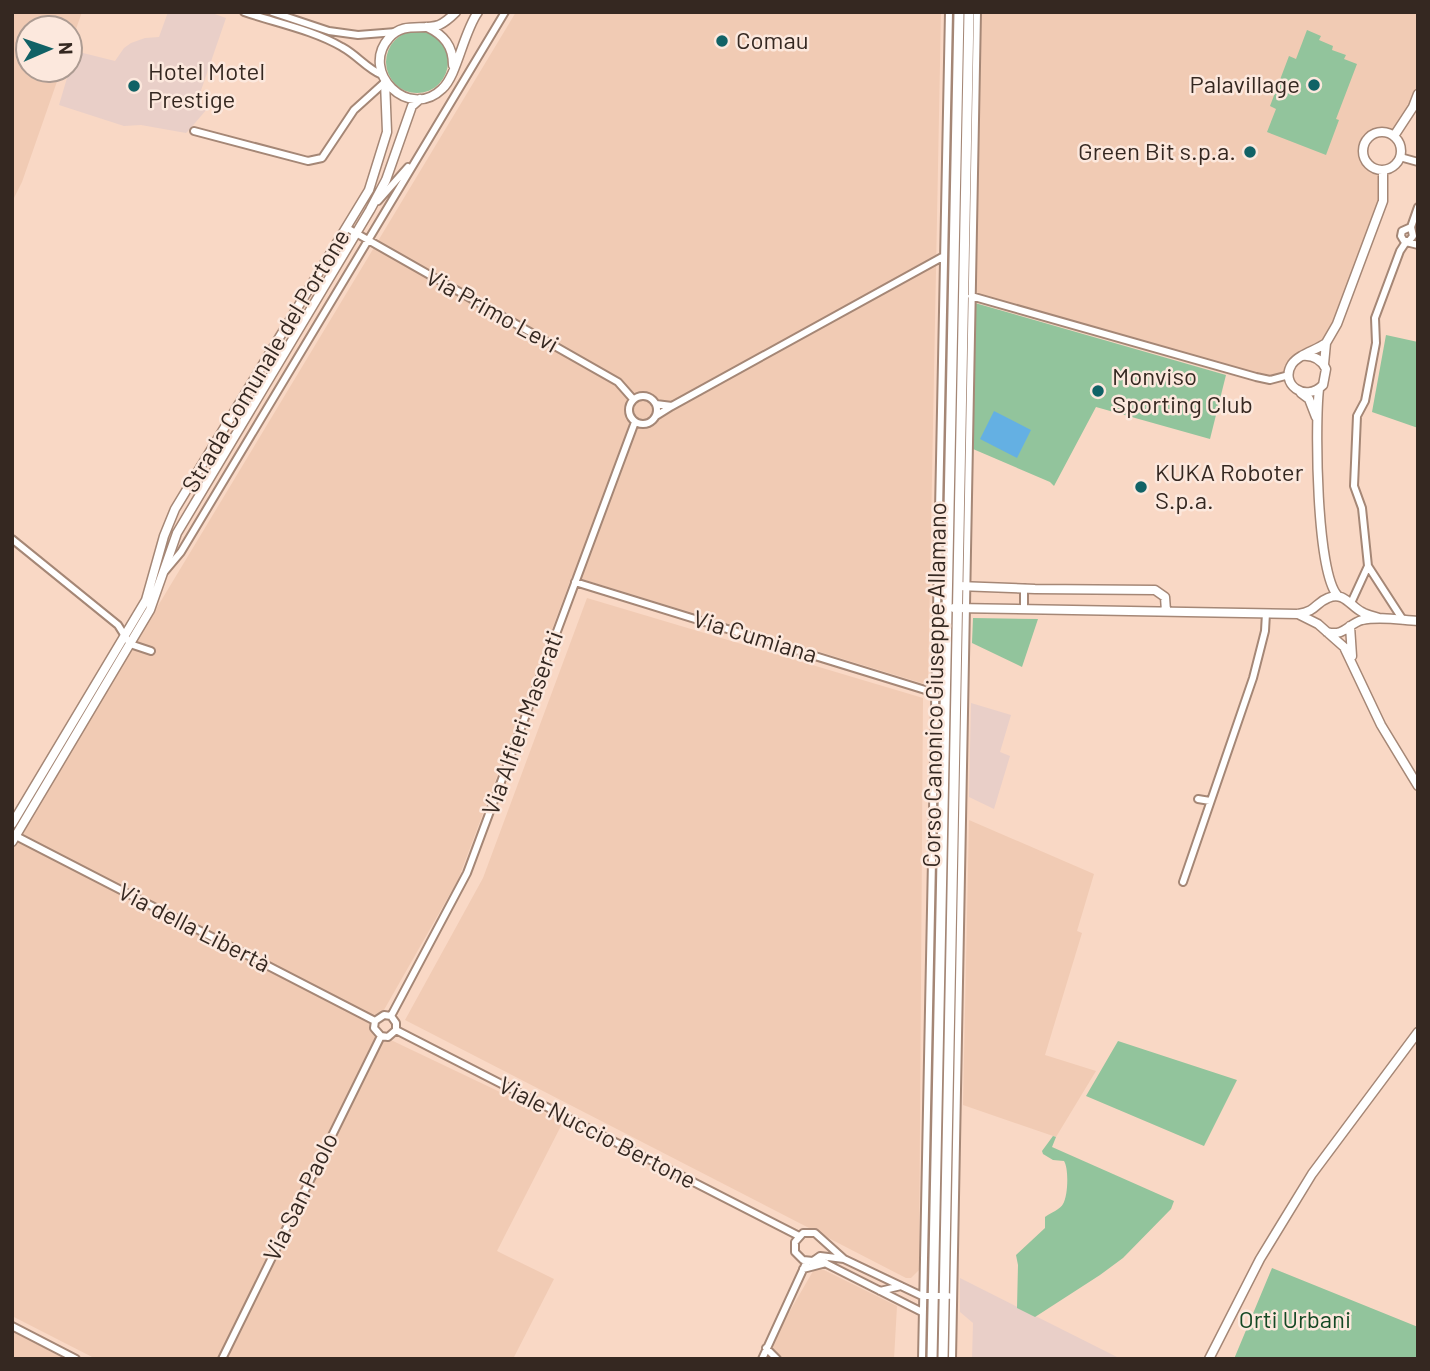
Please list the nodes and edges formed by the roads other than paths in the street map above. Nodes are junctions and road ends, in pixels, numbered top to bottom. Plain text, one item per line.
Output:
1 (244, 12) edge
2 (271, 12) edge
3 (456, 12) edge
4 (478, 12) edge
5 (505, 12) edge
6 (949, 12) edge
7 (959, 12) edge
8 (969, 12) edge
9 (977, 12) edge
10 (264, 15) edge
11 (427, 27) junction
12 (396, 32) junction
13 (453, 68) junction
14 (384, 78) junction
15 (1418, 94) edge
16 (420, 99) junction
17 (194, 131) dead end
18 (1394, 136) junction
19 (1401, 157) junction
20 (417, 159) junction
21 (1418, 162) edge
22 (1383, 170) junction
23 (1418, 207) edge
24 (370, 211) junction
25 (346, 228) junction
26 (1414, 231) edge
27 (356, 234) junction
28 (367, 241) junction
29 (1406, 242) junction
30 (1418, 245) edge
31 (944, 256) junction
32 (971, 296) junction
33 (1326, 343) junction
34 (1302, 356) junction
35 (1324, 364) junction
36 (1289, 375) junction
37 (1296, 389) junction
38 (1319, 389) junction
39 (634, 399) junction
40 (656, 404) junction
41 (672, 406) junction
42 (656, 416) junction
43 (1317, 420) junction
44 (635, 422) junction
45 (12, 539) edge
46 (1368, 566) junction
47 (162, 575) junction
48 (1328, 576) junction
49 (575, 582) junction
50 (962, 586) junction
51 (1024, 588) junction
52 (1338, 596) junction
53 (1321, 604) junction
54 (1352, 604) junction
55 (936, 608) junction
56 (957, 608) junction
57 (1024, 609) junction
58 (1166, 611) junction
59 (1266, 613) junction
60 (1298, 614) junction
61 (1379, 618) junction
62 (1402, 620) junction
63 (1418, 621) edge
64 (1351, 625) junction
65 (1321, 627) junction
66 (128, 640) junction
67 (151, 651) dead end
68 (1354, 666) junction
69 (935, 693) junction
70 (1418, 786) edge
71 (1198, 799) dead end
72 (1210, 801) junction
73 (12, 824) edge
74 (13, 838) edge
75 (1183, 882) dead end
76 (391, 1016) junction
77 (375, 1021) junction
78 (396, 1030) junction
79 (1418, 1032) edge
80 (381, 1036) junction
81 (799, 1236) junction
82 (823, 1243) junction
83 (819, 1257) junction
84 (844, 1259) junction
85 (807, 1261) junction
86 (826, 1263) junction
87 (802, 1270) junction
88 (901, 1286) junction
89 (880, 1291) junction
90 (922, 1296) junction
91 (934, 1296) junction
92 (949, 1296) junction
93 (922, 1312) junction
94 (12, 1326) edge
95 (766, 1349) junction
96 (76, 1359) edge
97 (222, 1359) edge
98 (762, 1359) edge
99 (777, 1359) edge
100 (922, 1359) edge
101 (932, 1359) edge
102 (943, 1359) edge
103 (951, 1359) edge
104 (1209, 1359) edge

1 - 10 street
2 - 12 street
3 - 11 street
4 - 13 street
5 - 20 street, Strada Comunale del Portone
6 - 31 street, Corso Canonico Giuseppe Allamano
7 - 56 main road, Corso Canonico Giuseppe Allamano
8 - 50 main road, Corso Canonico Giuseppe Allamano
9 - 32 street, Corso Canonico Giuseppe Allamano
10 - 14 street
11 - 12 street
11 - 13 street
12 - 14 street, Strada Comunale del Portone
13 - 16 street
14 - 16 street
14 - 17 street
14 - 25 street, Strada Comunale del Portone
15 - 18 street
16 - 24 street, Strada Comunale del Portone
18 - 19 street
18 - 22 street
19 - 21 street
19 - 22 street
20 - 24 street, Strada Comunale del Portone
20 - 28 street, Strada Comunale del Portone
22 - 33 street
23 - 26 street
24 - 27 street, Strada Comunale del Portone
25 - 27 street, Via Primo Levi
25 - 66 street, Strada Comunale del Portone
26 - 29 street
26 - 29 street
27 - 28 street, Via Primo Levi
27 - 47 street, Strada Comunale del Portone
28 - 39 street, Via Primo Levi
28 - 47 street, Strada Comunale del Portone
29 - 30 street
29 - 46 street
31 - 41 street
31 - 55 street, Corso Canonico Giuseppe Allamano
32 - 36 street
32 - 50 street, Corso Canonico Giuseppe Allamano
33 - 34 street
33 - 35 street
34 - 35 street
34 - 36 street
35 - 38 street
36 - 37 street
37 - 38 street
37 - 43 street
38 - 43 street
39 - 40 street
39 - 44 street
40 - 41 street
40 - 42 street
41 - 42 street
42 - 44 street
43 - 48 street
44 - 49 street, Via Alfieri Maserati
45 - 66 street
46 - 54 street
46 - 62 street
47 - 66 street, Strada Comunale del Portone
48 - 52 street
48 - 53 street
49 - 69 street, Via Cumiana
49 - 76 street, Via Alfieri Maserati
50 - 51 street
50 - 56 main road, Corso Canonico Giuseppe Allamano
51 - 57 street
51 - 58 street
52 - 53 street
52 - 54 street
53 - 60 street
53 - 65 street
54 - 61 street
54 - 64 street
55 - 56 street
55 - 69 street, Corso Canonico Giuseppe Allamano
56 - 57 street
56 - 91 main road, Corso Canonico Giuseppe Allamano
56 - 92 main road, Corso Canonico Giuseppe Allamano
57 - 58 street
58 - 59 street
59 - 60 street
59 - 72 street
60 - 65 street
61 - 62 street
61 - 64 street
62 - 63 street
64 - 65 street
64 - 68 street
65 - 68 street
66 - 67 street
66 - 73 street, Strada Comunale del Portone
66 - 74 street, Strada Comunale del Portone
68 - 70 street
69 - 90 street, Corso Canonico Giuseppe Allamano
71 - 72 street
72 - 75 street
74 - 77 street, Via della Libertà
76 - 77 street
76 - 78 street
77 - 80 street
78 - 80 street
78 - 81 street, Viale Nuccio Bertone
79 - 104 street
80 - 97 street, Via San Paolo
81 - 82 street, Viale Nuccio Bertone
81 - 85 street
82 - 83 street
82 - 84 street, Viale Nuccio Bertone
83 - 84 street, Viale Nuccio Bertone
83 - 85 street, Viale Nuccio Bertone
83 - 86 street
84 - 88 street, Viale Nuccio Bertone
85 - 87 street
86 - 87 street
86 - 89 street
87 - 95 street
88 - 89 street
88 - 90 street, Viale Nuccio Bertone
89 - 93 street
90 - 91 street, Viale Nuccio Bertone
90 - 93 street, Corso Canonico Giuseppe Allamano
91 - 92 street, Viale Nuccio Bertone
91 - 101 main road, Corso Canonico Giuseppe Allamano
92 - 102 main road, Corso Canonico Giuseppe Allamano
92 - 103 street, Corso Canonico Giuseppe Allamano
93 - 100 street, Corso Canonico Giuseppe Allamano
94 - 96 street
95 - 98 street
95 - 99 street

